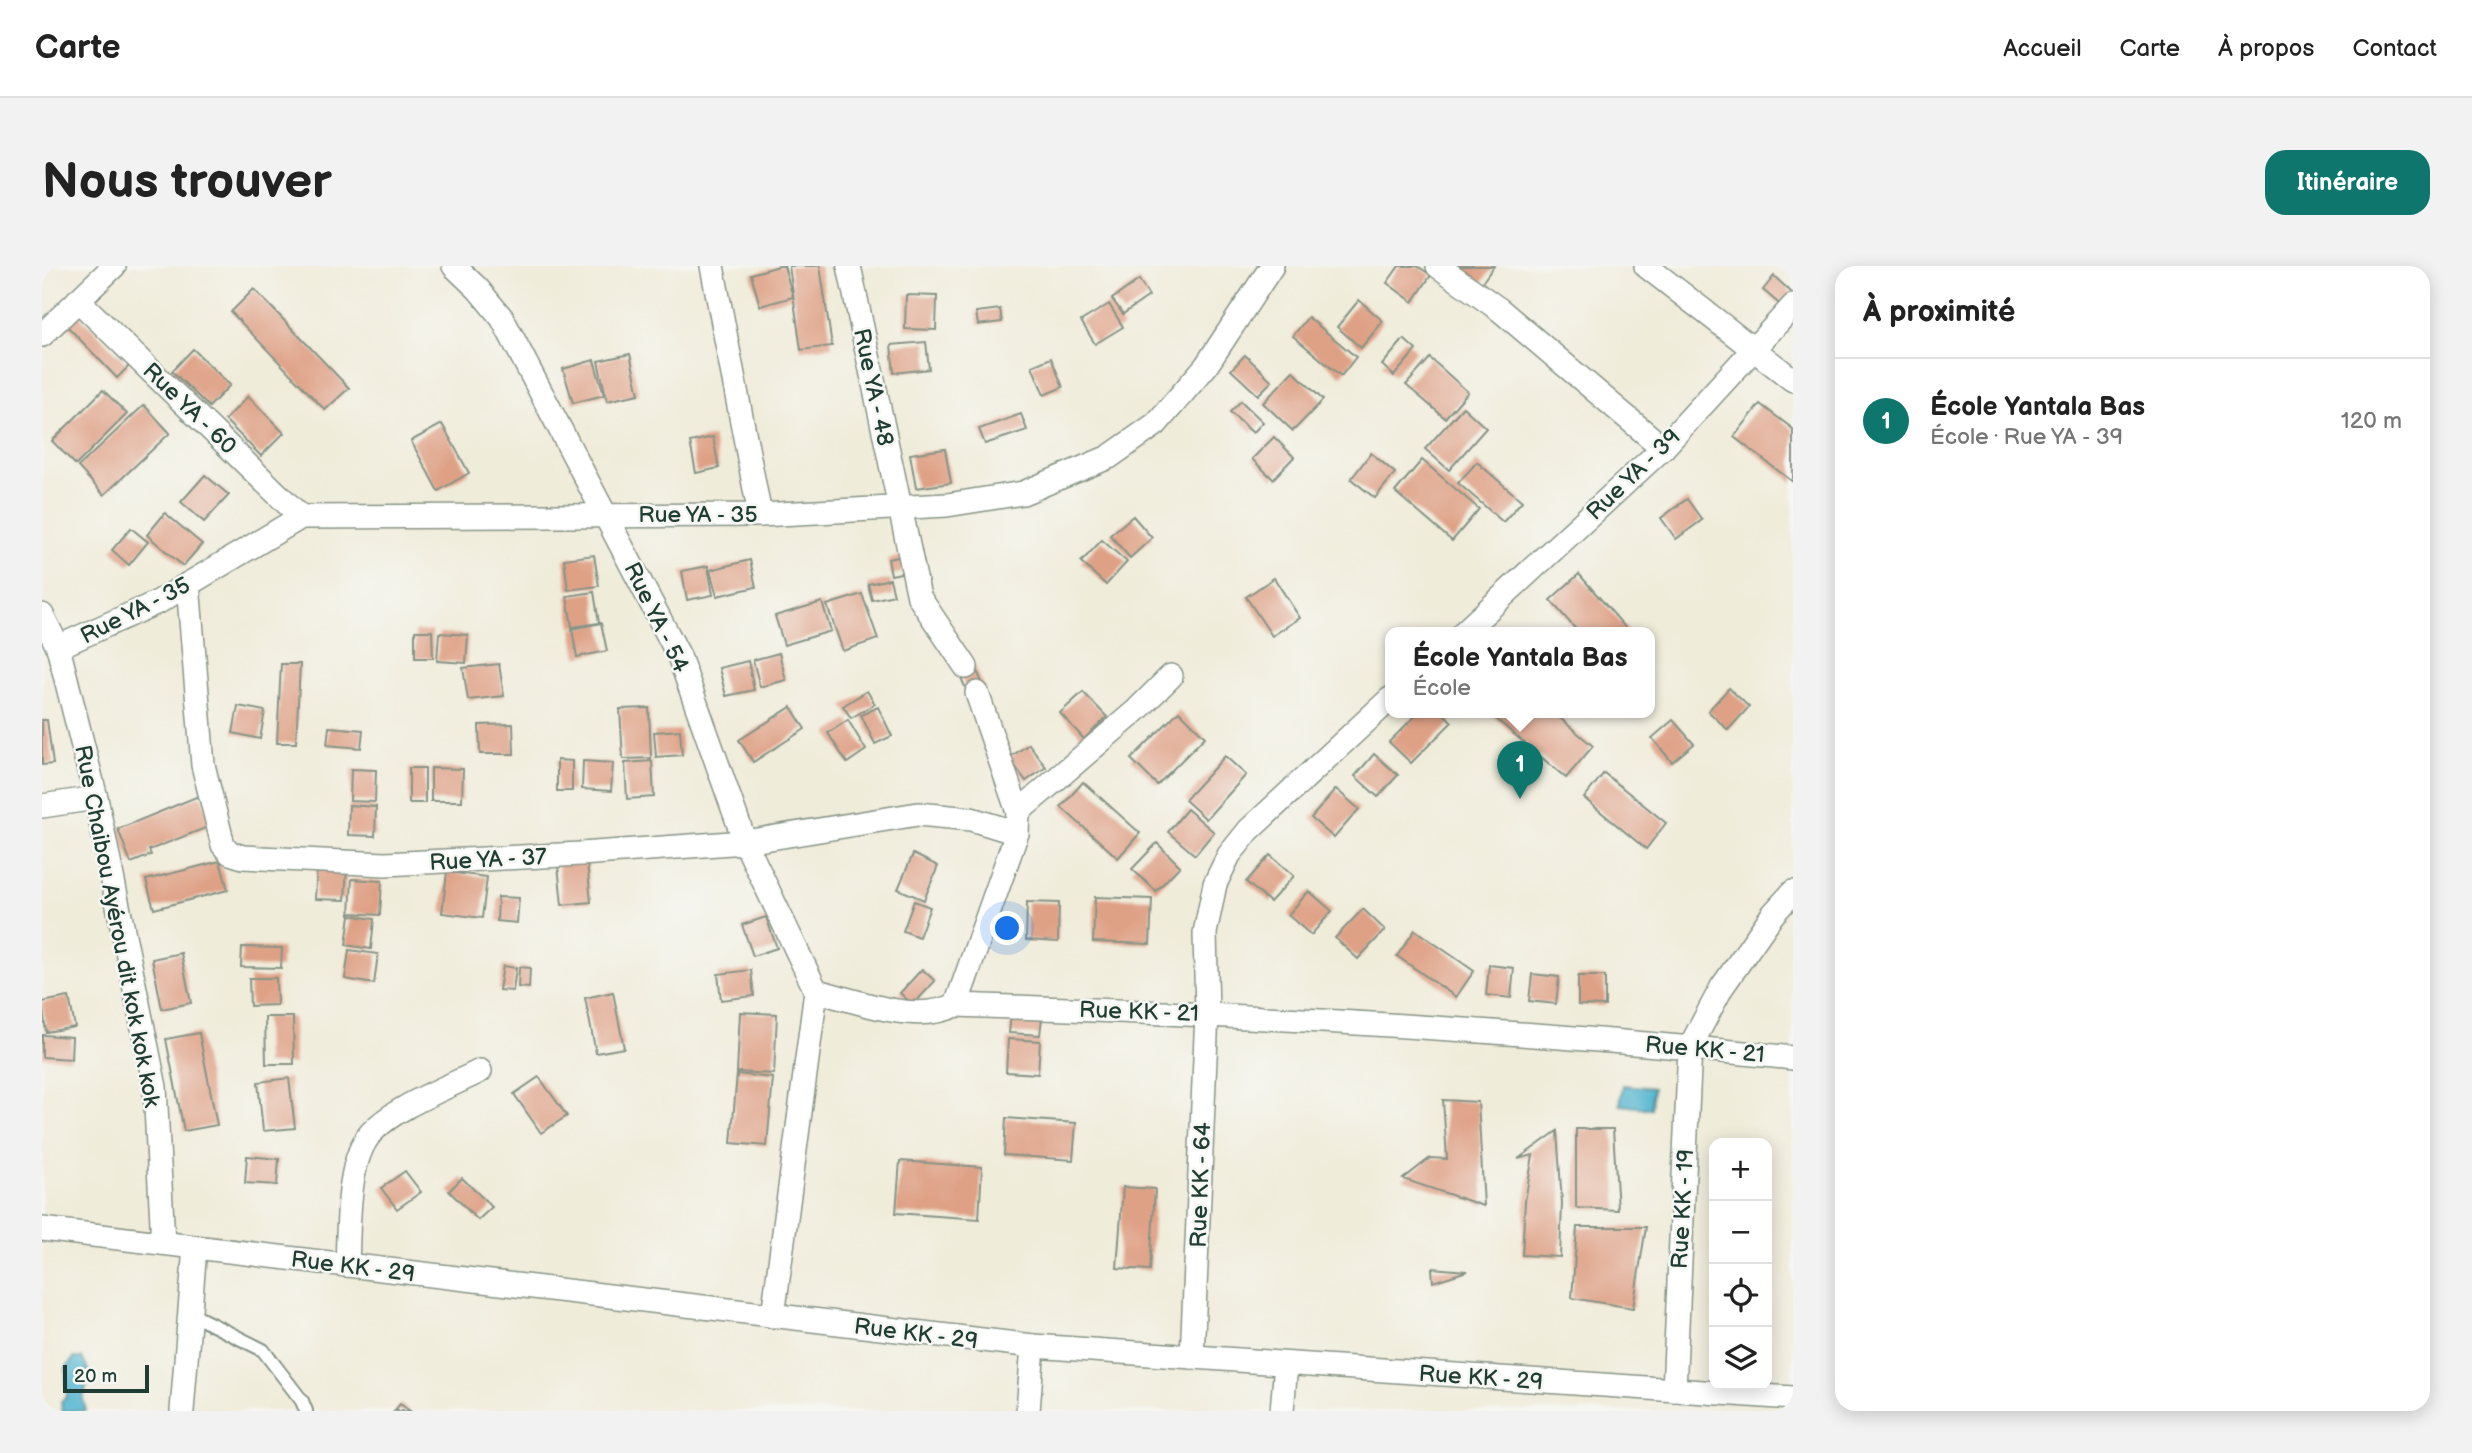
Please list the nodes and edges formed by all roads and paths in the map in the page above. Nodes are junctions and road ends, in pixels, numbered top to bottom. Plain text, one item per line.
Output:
1 (114, 266) edge
2 (454, 266) edge
3 (712, 266) edge
4 (849, 266) edge
5 (1272, 266) edge
6 (1438, 266) edge
7 (1646, 266) edge
8 (78, 300) junction
9 (1793, 306) edge
10 (42, 335) edge
11 (1751, 350) junction
12 (1793, 380) edge
13 (1663, 448) junction
14 (898, 508) junction
15 (607, 515) junction
16 (760, 515) junction
17 (301, 517) junction
18 (188, 584) junction
19 (42, 615) edge
20 (1469, 627) edge
21 (58, 647) junction
22 (966, 667) dead end
23 (1171, 676) dead end
24 (977, 693) dead end
25 (1385, 704) edge
26 (96, 798) junction
27 (42, 806) edge
28 (1018, 822) junction
29 (745, 842) junction
30 (1793, 892) edge
31 (816, 991) junction
32 (956, 1005) junction
33 (1207, 1013) junction
34 (1690, 1047) junction
35 (1793, 1058) edge
36 (480, 1071) dead end
37 (42, 1229) edge
38 (163, 1243) junction
39 (195, 1247) junction
40 (347, 1265) junction
41 (190, 1313) junction
42 (773, 1316) junction
43 (1033, 1346) junction
44 (1192, 1357) junction
45 (1286, 1364) junction
46 (1674, 1390) junction
47 (1793, 1398) edge
48 (182, 1411) edge
49 (306, 1411) edge
50 (1028, 1411) edge
51 (1282, 1411) edge

1 - 8 street
2 - 15 street, Rue YA - 54
3 - 16 street
4 - 14 street, Rue YA - 48
5 - 14 street, Rue YA - 35
6 - 13 street
7 - 11 street
8 - 10 street
8 - 17 street, Rue YA - 60
9 - 11 street, Rue YA - 39
11 - 12 street
11 - 13 street, Rue YA - 39
13 - 20 street, Rue YA - 39
14 - 16 street, Rue YA - 35
14 - 22 street, Rue YA - 48
15 - 16 street, Rue YA - 35
15 - 17 street, Rue YA - 35
15 - 29 street, Rue YA - 54
17 - 18 street, Rue YA - 35
18 - 21 street, Rue YA - 35
18 - 29 street, Rue YA - 37
19 - 21 street, Rue Chaibou Ayérou dit kok kok kok
21 - 26 street, Rue Chaibou Ayérou dit kok kok kok
23 - 28 street
24 - 28 street
25 - 33 street
26 - 27 street
26 - 38 street, Rue Chaibou Ayérou dit kok kok kok
28 - 29 street, Rue YA - 37
28 - 32 street
29 - 31 street, Rue YA - 54
30 - 34 street, Rue KK - 19
31 - 32 street, Rue KK - 21
31 - 42 street
32 - 33 street, Rue KK - 21
33 - 34 street, Rue KK - 21
33 - 44 street, Rue KK - 64
34 - 35 street, Rue KK - 21
34 - 46 street, Rue KK - 19
36 - 40 street
37 - 38 street, Rue KK - 29
38 - 39 street, Rue KK - 29
39 - 40 street, Rue KK - 29
39 - 41 street
40 - 42 street, Rue KK - 29
41 - 48 street
41 - 49 lane
42 - 43 street, Rue KK - 29
43 - 44 street, Rue KK - 29
43 - 50 street
44 - 45 street, Rue KK - 29
45 - 46 street, Rue KK - 29
45 - 51 street
46 - 47 street, Rue KK - 29

